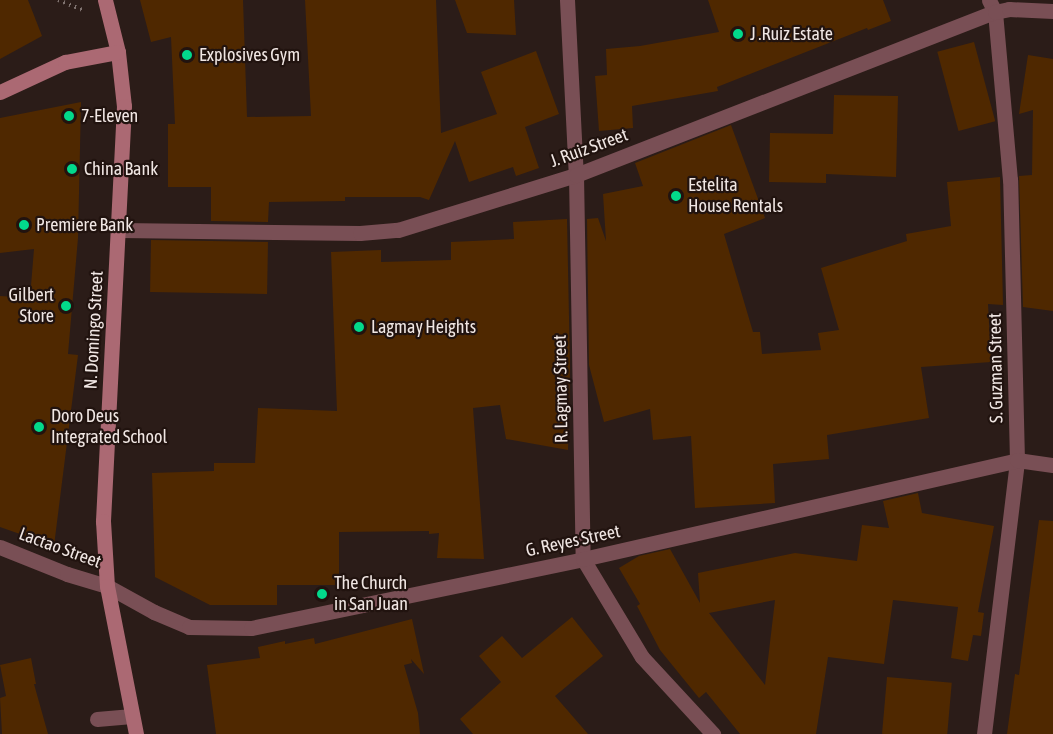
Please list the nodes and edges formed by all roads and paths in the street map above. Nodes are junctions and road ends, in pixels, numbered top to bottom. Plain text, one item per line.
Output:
1 (58, 0) edge
2 (105, 0) edge
3 (567, 0) edge
4 (992, 6) edge
5 (81, 10) dead end
6 (1053, 11) edge
7 (118, 52) junction
8 (0, 92) edge
9 (576, 175) junction
10 (120, 230) junction
11 (1017, 460) junction
12 (1053, 465) edge
13 (0, 547) edge
14 (584, 559) junction
15 (107, 586) junction
16 (132, 716) junction
17 (97, 719) dead end
18 (136, 734) edge
19 (713, 734) edge
20 (984, 734) edge

1 - 5 path
2 - 7 main road, N. Domingo Street
3 - 9 street, R. Lagmay Street
4 - 6 street, J. Ruiz Street
4 - 9 street, J. Ruiz Street
4 - 11 street, S. Guzman Street
7 - 8 main road
7 - 10 main road, N. Domingo Street
9 - 10 street, J. Ruiz Street
9 - 14 street, R. Lagmay Street
10 - 15 main road, N. Domingo Street
11 - 12 street, G. Reyes Street
11 - 14 street, G. Reyes Street
11 - 20 street, S. Guzman Street
13 - 15 street, Lactao Street
14 - 15 street, G. Reyes Street
14 - 19 street, R. Lagmay Street
15 - 16 main road, N. Domingo Street
16 - 17 street
16 - 18 main road, N. Domingo Street

